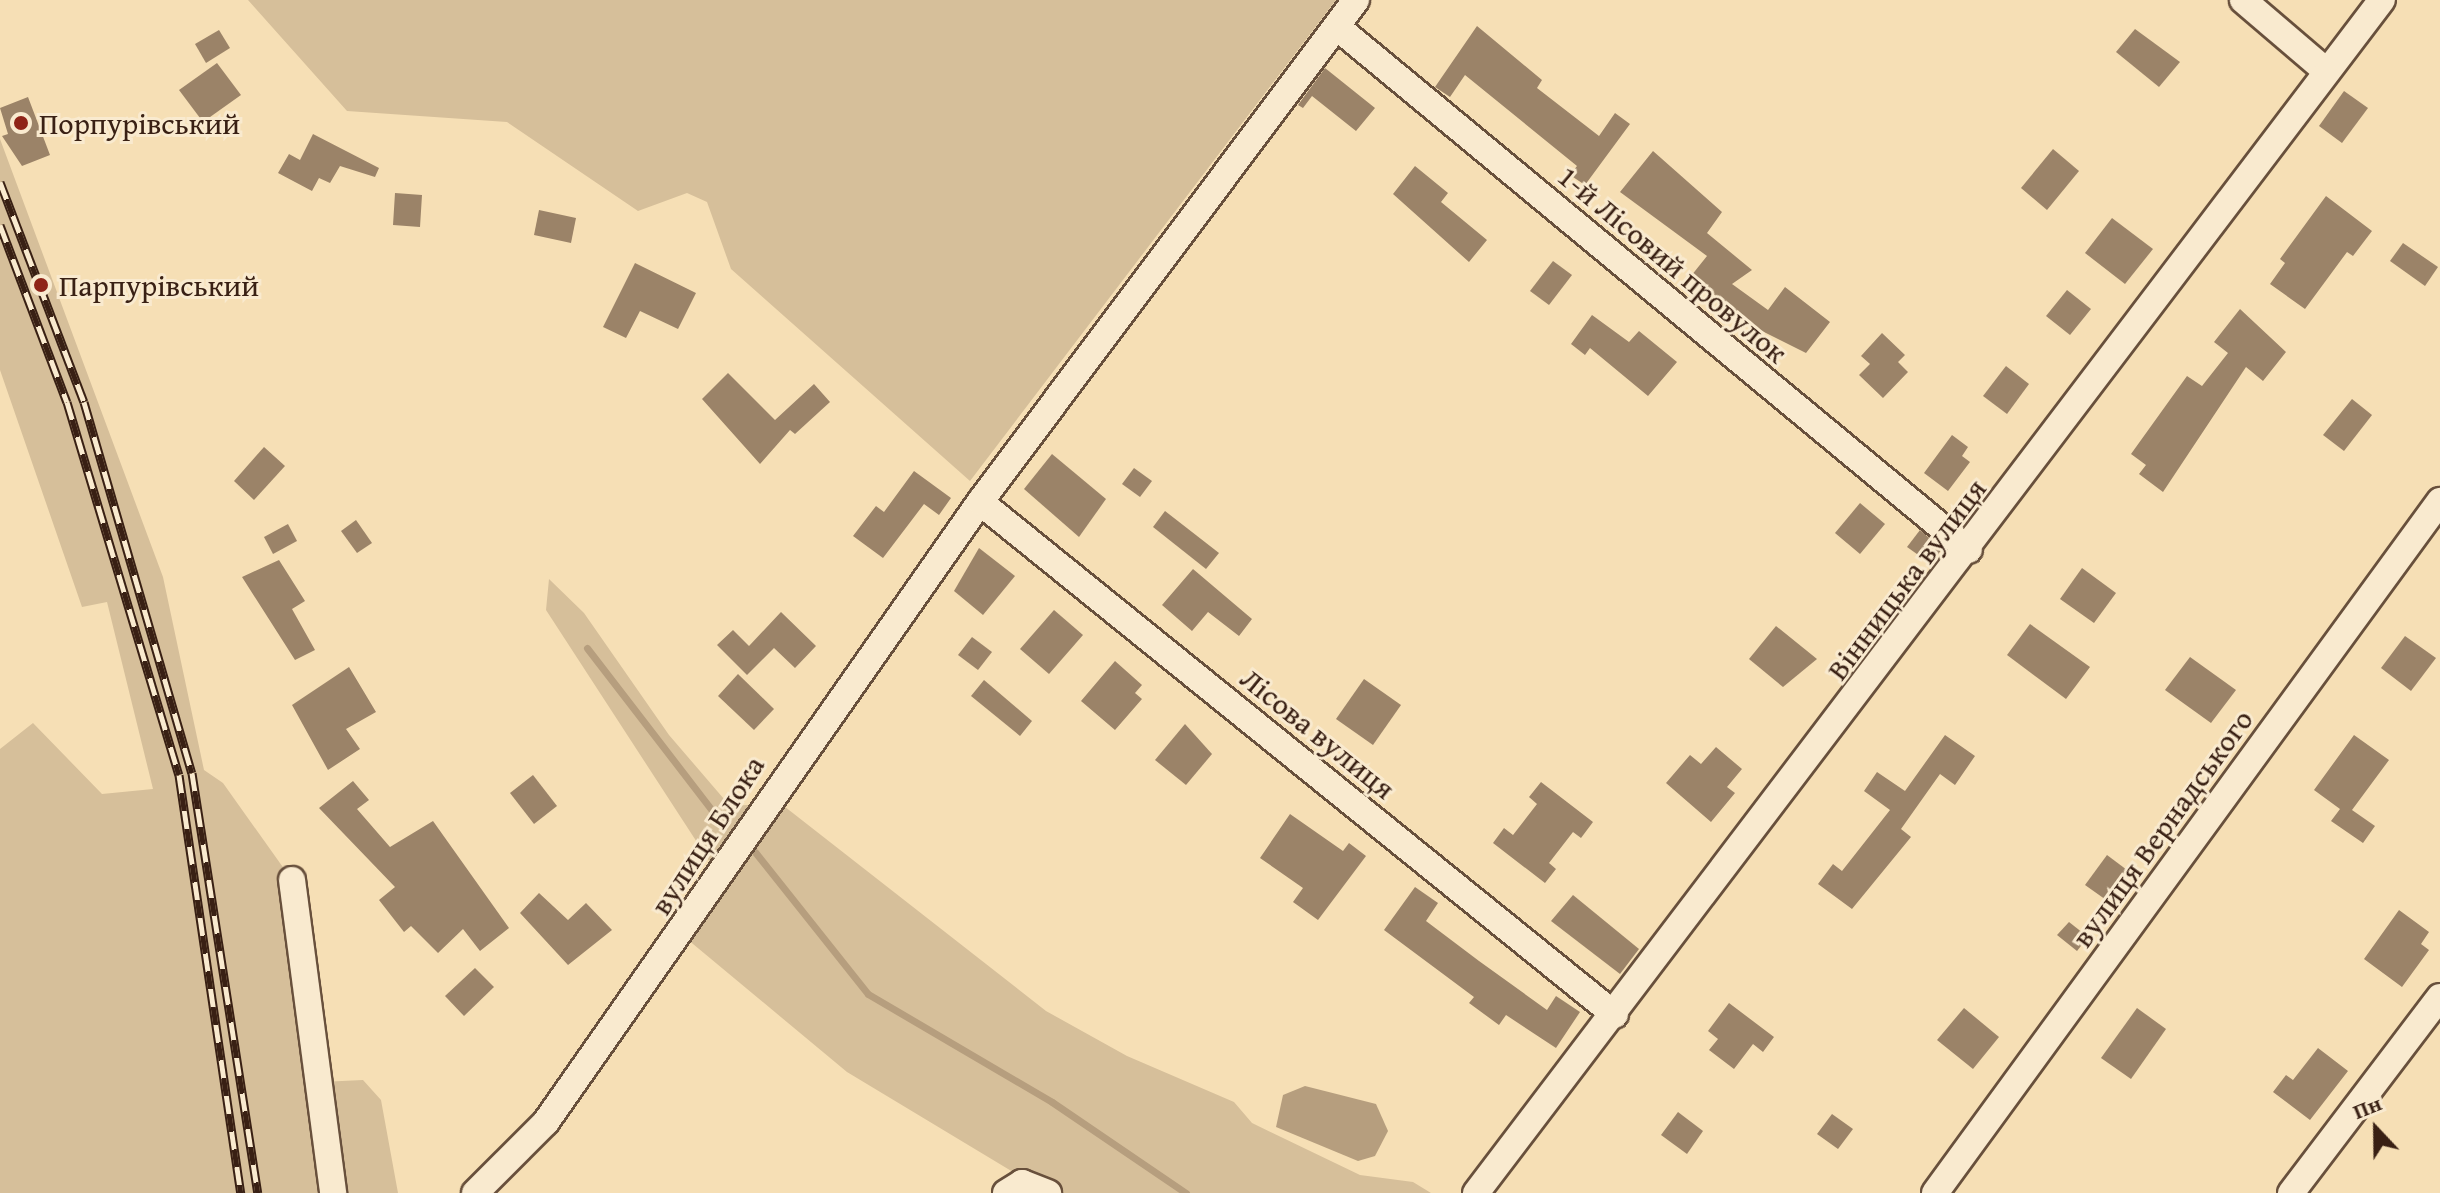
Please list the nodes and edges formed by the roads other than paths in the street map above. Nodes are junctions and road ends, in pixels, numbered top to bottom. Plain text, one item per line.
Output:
1 (1356, 0) edge
2 (2243, 0) edge
3 (2382, 0) edge
4 (1337, 27) junction
5 (2325, 70) junction
6 (2440, 501) edge
7 (980, 502) junction
8 (1969, 550) junction
9 (292, 880) dead end
10 (2440, 997) edge
11 (1615, 1015) junction
12 (333, 1193) edge
13 (475, 1193) edge
14 (1006, 1193) edge
15 (1048, 1193) edge
16 (1476, 1193) edge
17 (1935, 1193) edge
18 (2291, 1193) edge

1 - 4 street, вулиця Блока
2 - 5 street
3 - 5 street, Вінницька вулиця
4 - 7 street, вулиця Блока
4 - 8 street, 1-й Лісовий провулок
5 - 8 street, Вінницька вулиця
6 - 17 street, вулиця Вернадського
7 - 11 street, Лісова вулиця
7 - 13 street, вулиця Блока
8 - 11 street, Вінницька вулиця
9 - 12 street
10 - 18 street
11 - 16 street, Вінницька вулиця
14 - 15 street

